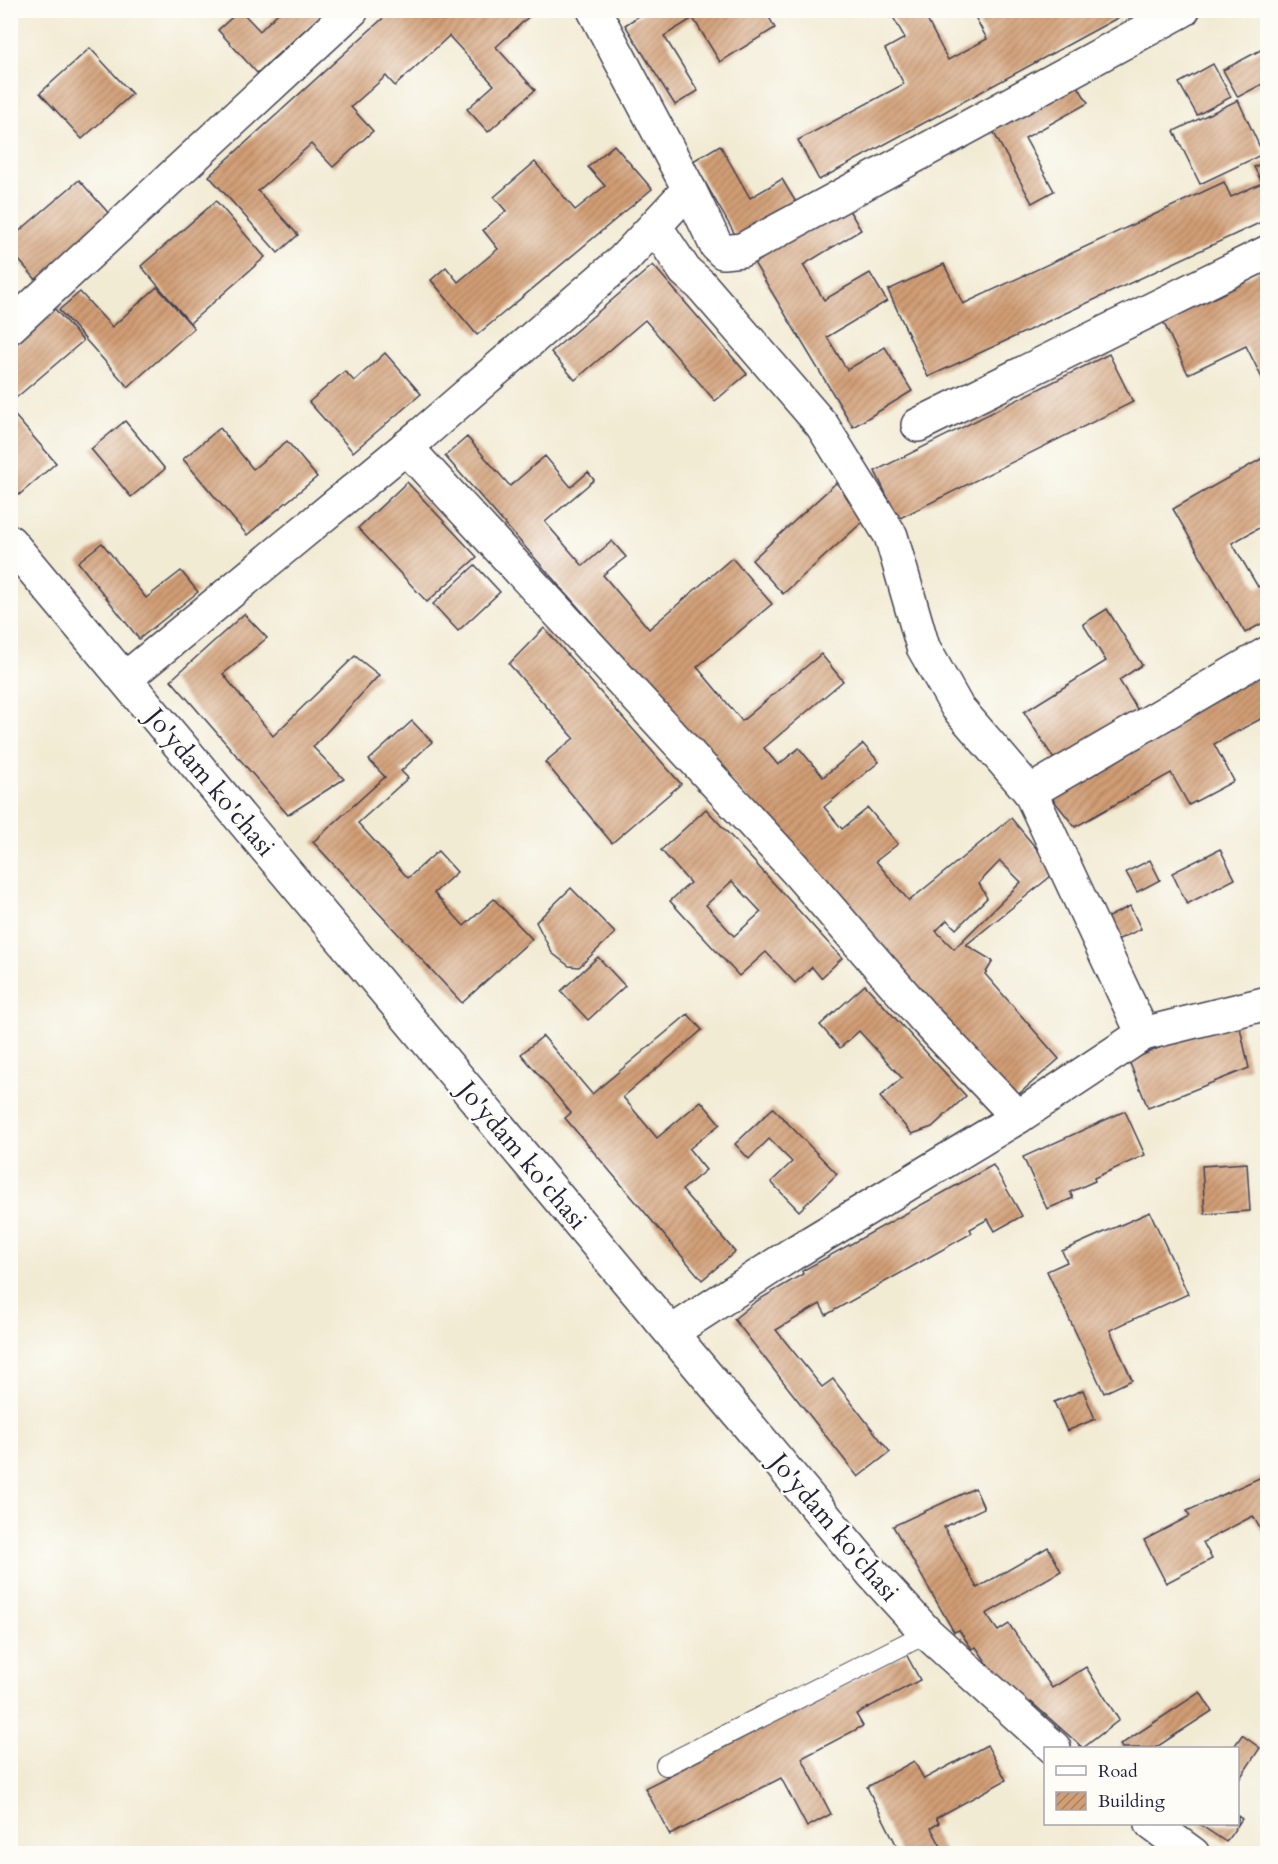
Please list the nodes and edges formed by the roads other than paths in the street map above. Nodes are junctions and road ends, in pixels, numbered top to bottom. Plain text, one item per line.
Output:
1 (352, 10) edge
2 (594, 10) edge
3 (1183, 10) edge
4 (689, 189) junction
5 (655, 226) junction
6 (1268, 252) edge
7 (10, 327) edge
8 (918, 425) dead end
9 (406, 447) junction
10 (10, 542) edge
11 (1268, 653) edge
12 (126, 678) junction
13 (1030, 792) junction
14 (1268, 1003) edge
15 (1143, 1034) junction
16 (1018, 1117) junction
17 (672, 1332) junction
18 (927, 1633) junction
19 (1052, 1747) edge
20 (666, 1765) dead end
21 (1153, 1825) edge
22 (1193, 1854) edge

1 - 7 street
2 - 4 street
3 - 4 street
4 - 5 street
5 - 9 street
5 - 13 street
6 - 8 street
9 - 12 street
9 - 16 street
10 - 12 street, Jo'ydam ko'chasi
11 - 13 street
12 - 17 street, Jo'ydam ko'chasi
13 - 15 street
14 - 15 street
15 - 16 street
16 - 17 street
17 - 18 street, Jo'ydam ko'chasi
18 - 19 street, Jo'ydam ko'chasi
18 - 20 lane
21 - 22 street

